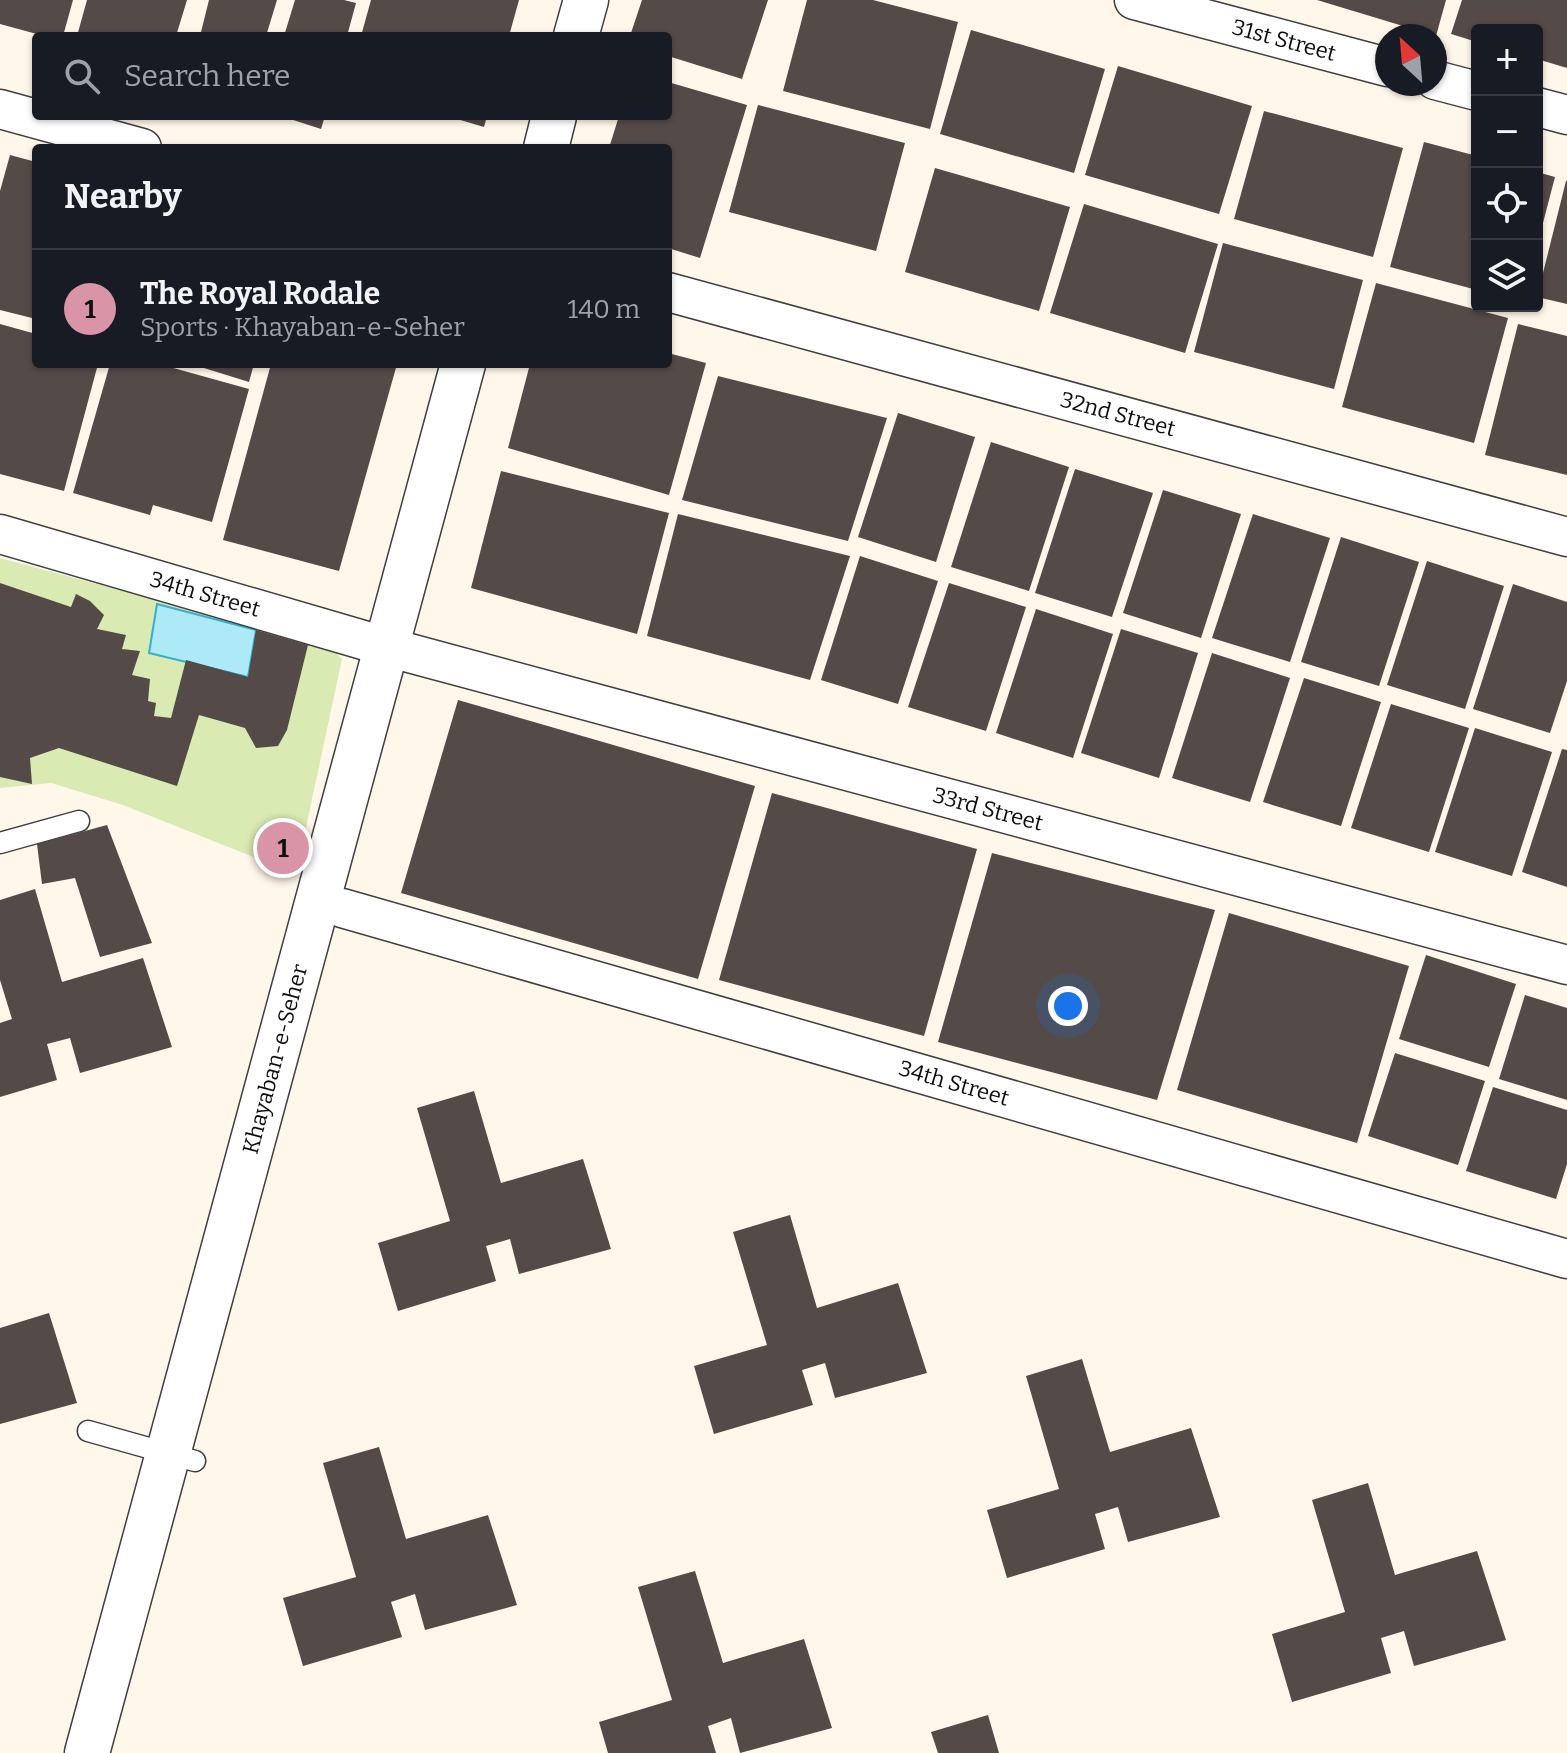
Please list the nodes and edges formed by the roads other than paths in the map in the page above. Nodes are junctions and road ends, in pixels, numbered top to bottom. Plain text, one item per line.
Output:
1 (561, 0) edge
2 (586, 0) edge
3 (1134, 0) edge
4 (552, 32) edge
5 (577, 32) edge
6 (1375, 64) edge
7 (1447, 83) edge
8 (1471, 89) edge
9 (0, 109) edge
10 (1543, 109) edge
11 (1567, 115) edge
12 (32, 118) edge
13 (40, 120) edge
14 (529, 120) edge
15 (553, 120) edge
16 (127, 144) edge
17 (522, 144) edge
18 (547, 144) edge
19 (672, 293) edge
20 (462, 368) edge
21 (486, 368) edge
22 (0, 534) edge
23 (1567, 537) edge
24 (399, 650) junction
25 (79, 821) dead end
26 (0, 843) edge
27 (342, 908) junction
28 (1567, 965) edge
29 (1567, 1259) edge
30 (88, 1431) dead end
31 (182, 1457) junction
32 (87, 1753) edge
33 (118, 1753) edge

1 - 4 street
2 - 5 street
3 - 6 street, 31st Street
7 - 8 street
9 - 12 street
10 - 11 street
13 - 16 street
14 - 17 street
15 - 18 street
19 - 23 street, 32nd Street
20 - 24 street, Khayaban-e-Seher
21 - 24 street, Khayaban-e-Seher
22 - 24 street, 34th Street
24 - 27 street, Khayaban-e-Seher
24 - 28 street, 33rd Street
24 - 31 street, Khayaban-e-Seher
25 - 26 lane
27 - 29 street, 34th Street
27 - 31 street, Khayaban-e-Seher
30 - 31 lane
31 - 32 street, Khayaban-e-Seher
31 - 33 street, Khayaban-e-Seher

